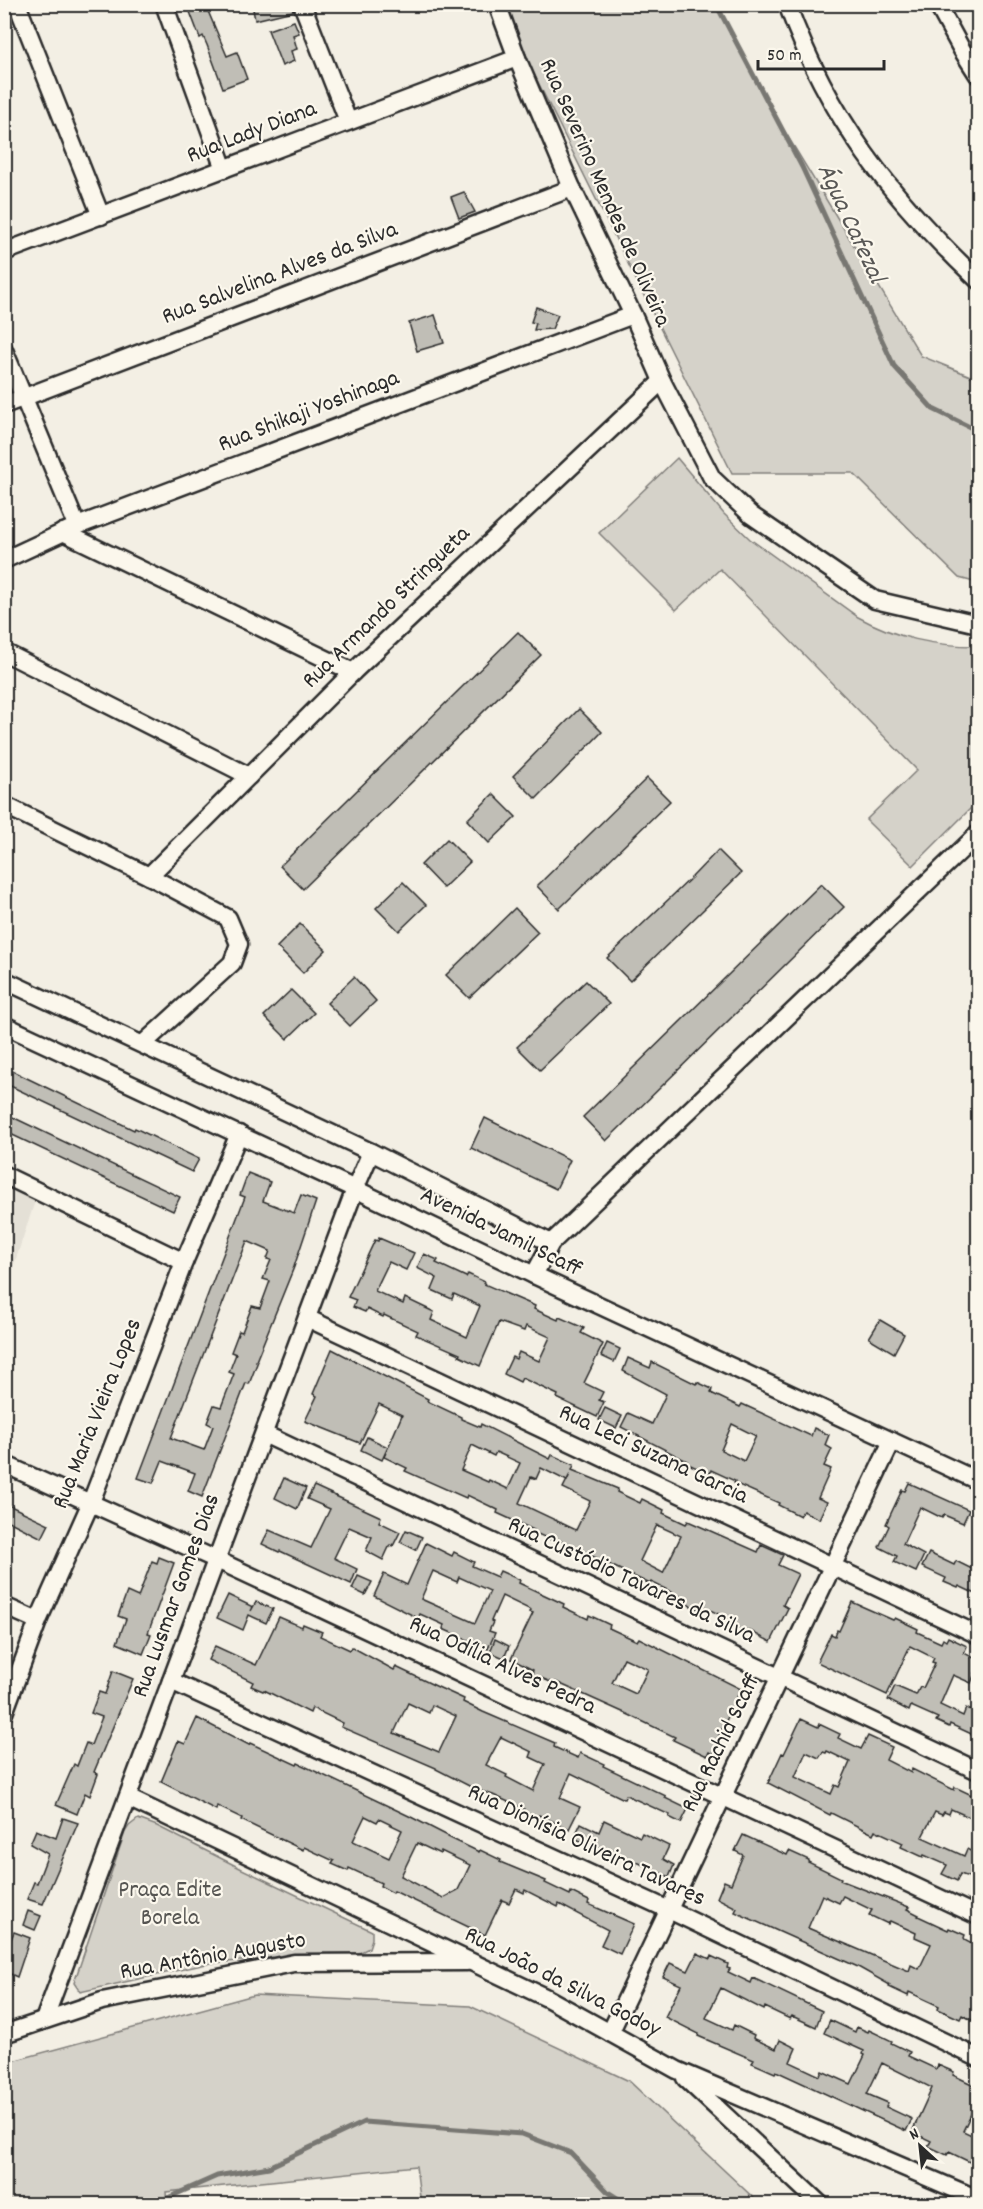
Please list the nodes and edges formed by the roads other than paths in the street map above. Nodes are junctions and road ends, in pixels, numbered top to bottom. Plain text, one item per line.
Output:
1 (17, 4) edge
2 (164, 4) edge
3 (302, 4) edge
4 (497, 4) edge
5 (787, 4) edge
6 (937, 4) edge
7 (517, 58) junction
8 (978, 75) edge
9 (348, 121) junction
10 (224, 169) junction
11 (572, 188) junction
12 (100, 216) junction
13 (4, 252) edge
14 (978, 280) edge
15 (633, 315) junction
16 (4, 350) edge
17 (662, 381) junction
18 (23, 398) junction
19 (4, 405) edge
20 (70, 529) junction
21 (4, 560) edge
22 (978, 624) edge
23 (4, 652) edge
24 (353, 672) junction
25 (249, 776) junction
26 (4, 805) edge
27 (978, 834) edge
28 (149, 876) junction
29 (4, 980) edge
30 (4, 1025) edge
31 (143, 1044) junction
32 (239, 1134) junction
33 (371, 1152) junction
34 (4, 1175) edge
35 (355, 1189) junction
36 (551, 1243) junction
37 (184, 1262) junction
38 (534, 1275) junction
39 (307, 1318) junction
40 (264, 1434) junction
41 (892, 1441) junction
42 (4, 1464) edge
43 (978, 1481) edge
44 (91, 1502) junction
45 (217, 1560) junction
46 (833, 1567) junction
47 (4, 1606) edge
48 (38, 1621) junction
49 (978, 1635) edge
50 (780, 1678) junction
51 (171, 1681) junction
52 (4, 1713) edge
53 (978, 1771) edge
54 (724, 1796) junction
55 (128, 1798) junction
56 (669, 1910) junction
57 (978, 1916) edge
58 (471, 1962) junction
59 (44, 2020) junction
60 (610, 2033) junction
61 (4, 2034) edge
62 (978, 2058) edge
63 (677, 2070) junction
64 (978, 2199) edge
65 (820, 2205) edge

1 - 12 street
2 - 10 street
3 - 9 street
4 - 7 street, Rua Severino Mendes de Oliveira
5 - 14 street
6 - 8 street
7 - 9 street, Rua Lady Diana
7 - 11 street, Rua Severino Mendes de Oliveira
9 - 10 street, Rua Lady Diana
10 - 12 street, Rua Lady Diana
11 - 15 street, Rua Severino Mendes de Oliveira
11 - 18 street, Rua Salvelina Alves da Silva
12 - 13 street, Rua Lady Diana
15 - 17 street, Rua Severino Mendes de Oliveira
15 - 20 street, Rua Shikaji Yoshinaga
16 - 18 street
17 - 22 street, Rua Severino Mendes de Oliveira
17 - 24 street, Rua Armando Stringueta
18 - 19 street, Rua Salvelina Alves da Silva
18 - 20 street
20 - 21 street, Rua Shikaji Yoshinaga
20 - 24 street
23 - 25 street
24 - 25 street, Rua Armando Stringueta
25 - 28 street, Rua Armando Stringueta
26 - 28 street
27 - 36 street
28 - 31 street
29 - 31 street, Avenida Jamil Scaff
30 - 32 street, Avenida Jamil Scaff
31 - 33 street, Avenida Jamil Scaff
32 - 35 street, Avenida Jamil Scaff
32 - 37 street, Rua Maria Vieira Lopes
33 - 35 street, Rua Lusmar Gomes Dias
33 - 36 street, Avenida Jamil Scaff
34 - 37 street
35 - 38 street, Avenida Jamil Scaff
35 - 39 street, Rua Lusmar Gomes Dias
36 - 38 street
37 - 44 street, Rua Maria Vieira Lopes
38 - 41 street, Avenida Jamil Scaff
39 - 40 street, Rua Lusmar Gomes Dias
39 - 46 street, Rua Leci Suzana Garcia
40 - 45 street, Rua Lusmar Gomes Dias
40 - 50 street, Rua Custódio Tavares da Silva
41 - 43 street, Avenida Jamil Scaff
41 - 46 street, Rua Rachid Scaff
42 - 44 street, Rua Odília Alves Pedra
44 - 45 street, Rua Odília Alves Pedra
44 - 48 street, Rua Maria Vieira Lopes
45 - 51 street, Rua Lusmar Gomes Dias
45 - 54 street, Rua Odília Alves Pedra
46 - 49 street, Rua Leci Suzana Garcia
46 - 50 street, Rua Rachid Scaff
47 - 48 street
48 - 52 street, Rua Maria Vieira Lopes
50 - 53 street, Rua Custódio Tavares da Silva
50 - 54 street, Rua Rachid Scaff
51 - 55 street, Rua Lusmar Gomes Dias
51 - 56 street, Rua Dionísia Oliveira Tavares
54 - 56 street, Rua Rachid Scaff
54 - 57 street, Rua Odília Alves Pedra
55 - 58 street, Rua João da Silva Godoy
55 - 59 street, Rua Lusmar Gomes Dias
56 - 60 street, Rua Rachid Scaff
56 - 62 street, Rua Dionísia Oliveira Tavares
58 - 59 street, Rua Antônio Augusto
58 - 60 street, Rua João da Silva Godoy
59 - 61 street, Rua Antônio Augusto
60 - 63 street, Rua João da Silva Godoy
63 - 64 street, Rua João da Silva Godoy
63 - 65 street

